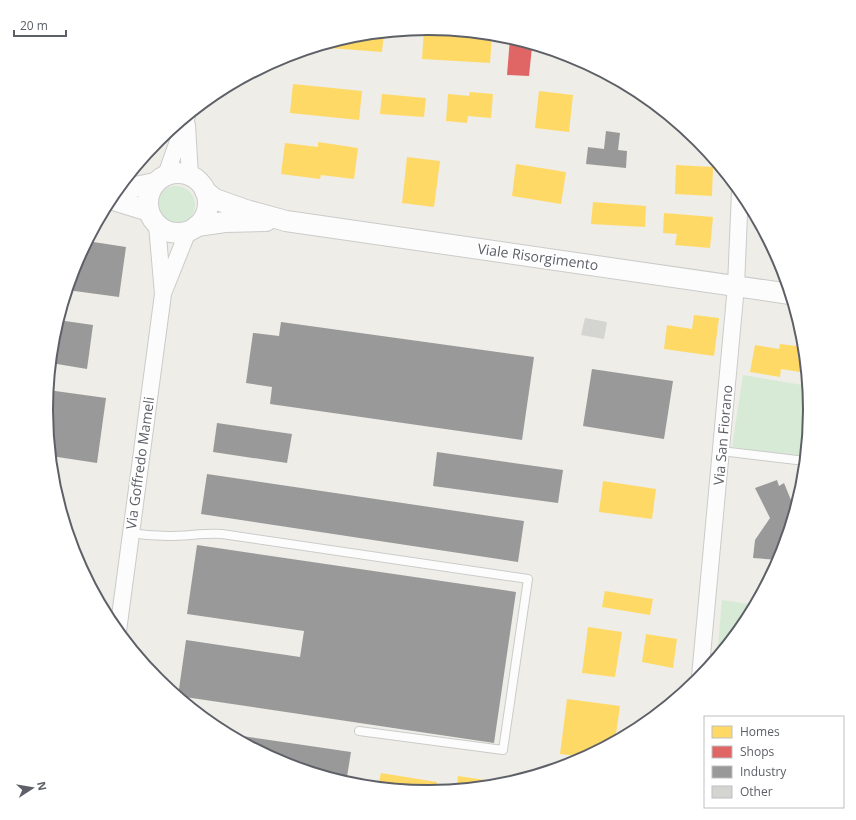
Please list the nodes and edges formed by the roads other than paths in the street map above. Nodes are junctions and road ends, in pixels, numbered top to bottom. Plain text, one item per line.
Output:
1 (186, 123) edge
2 (182, 127) edge
3 (190, 176) junction
4 (161, 179) junction
5 (125, 189) edge
6 (205, 191) junction
7 (740, 201) edge
8 (116, 202) edge
9 (153, 218) junction
10 (286, 221) junction
11 (192, 229) junction
12 (736, 286) junction
13 (784, 293) edge
14 (163, 294) junction
15 (721, 450) junction
16 (800, 460) edge
17 (130, 533) junction
18 (119, 622) edge
19 (701, 667) edge
20 (359, 731) dead end

1 - 3 street
2 - 4 street
3 - 4 street
3 - 6 street
4 - 5 street
4 - 9 street
6 - 10 street, Viale Risorgimento
6 - 11 street
7 - 12 street, Via San Fiorano
8 - 9 street
9 - 11 street
9 - 14 street, Via Goffredo Mameli
10 - 11 street, Viale Risorgimento
10 - 12 street, Viale Risorgimento
11 - 14 street, Via Goffredo Mameli
12 - 13 street, Viale Risorgimento
12 - 15 street, Via San Fiorano
14 - 17 street, Via Goffredo Mameli
15 - 16 lane
15 - 19 street, Via San Fiorano
17 - 18 street, Via Goffredo Mameli
17 - 20 lane

